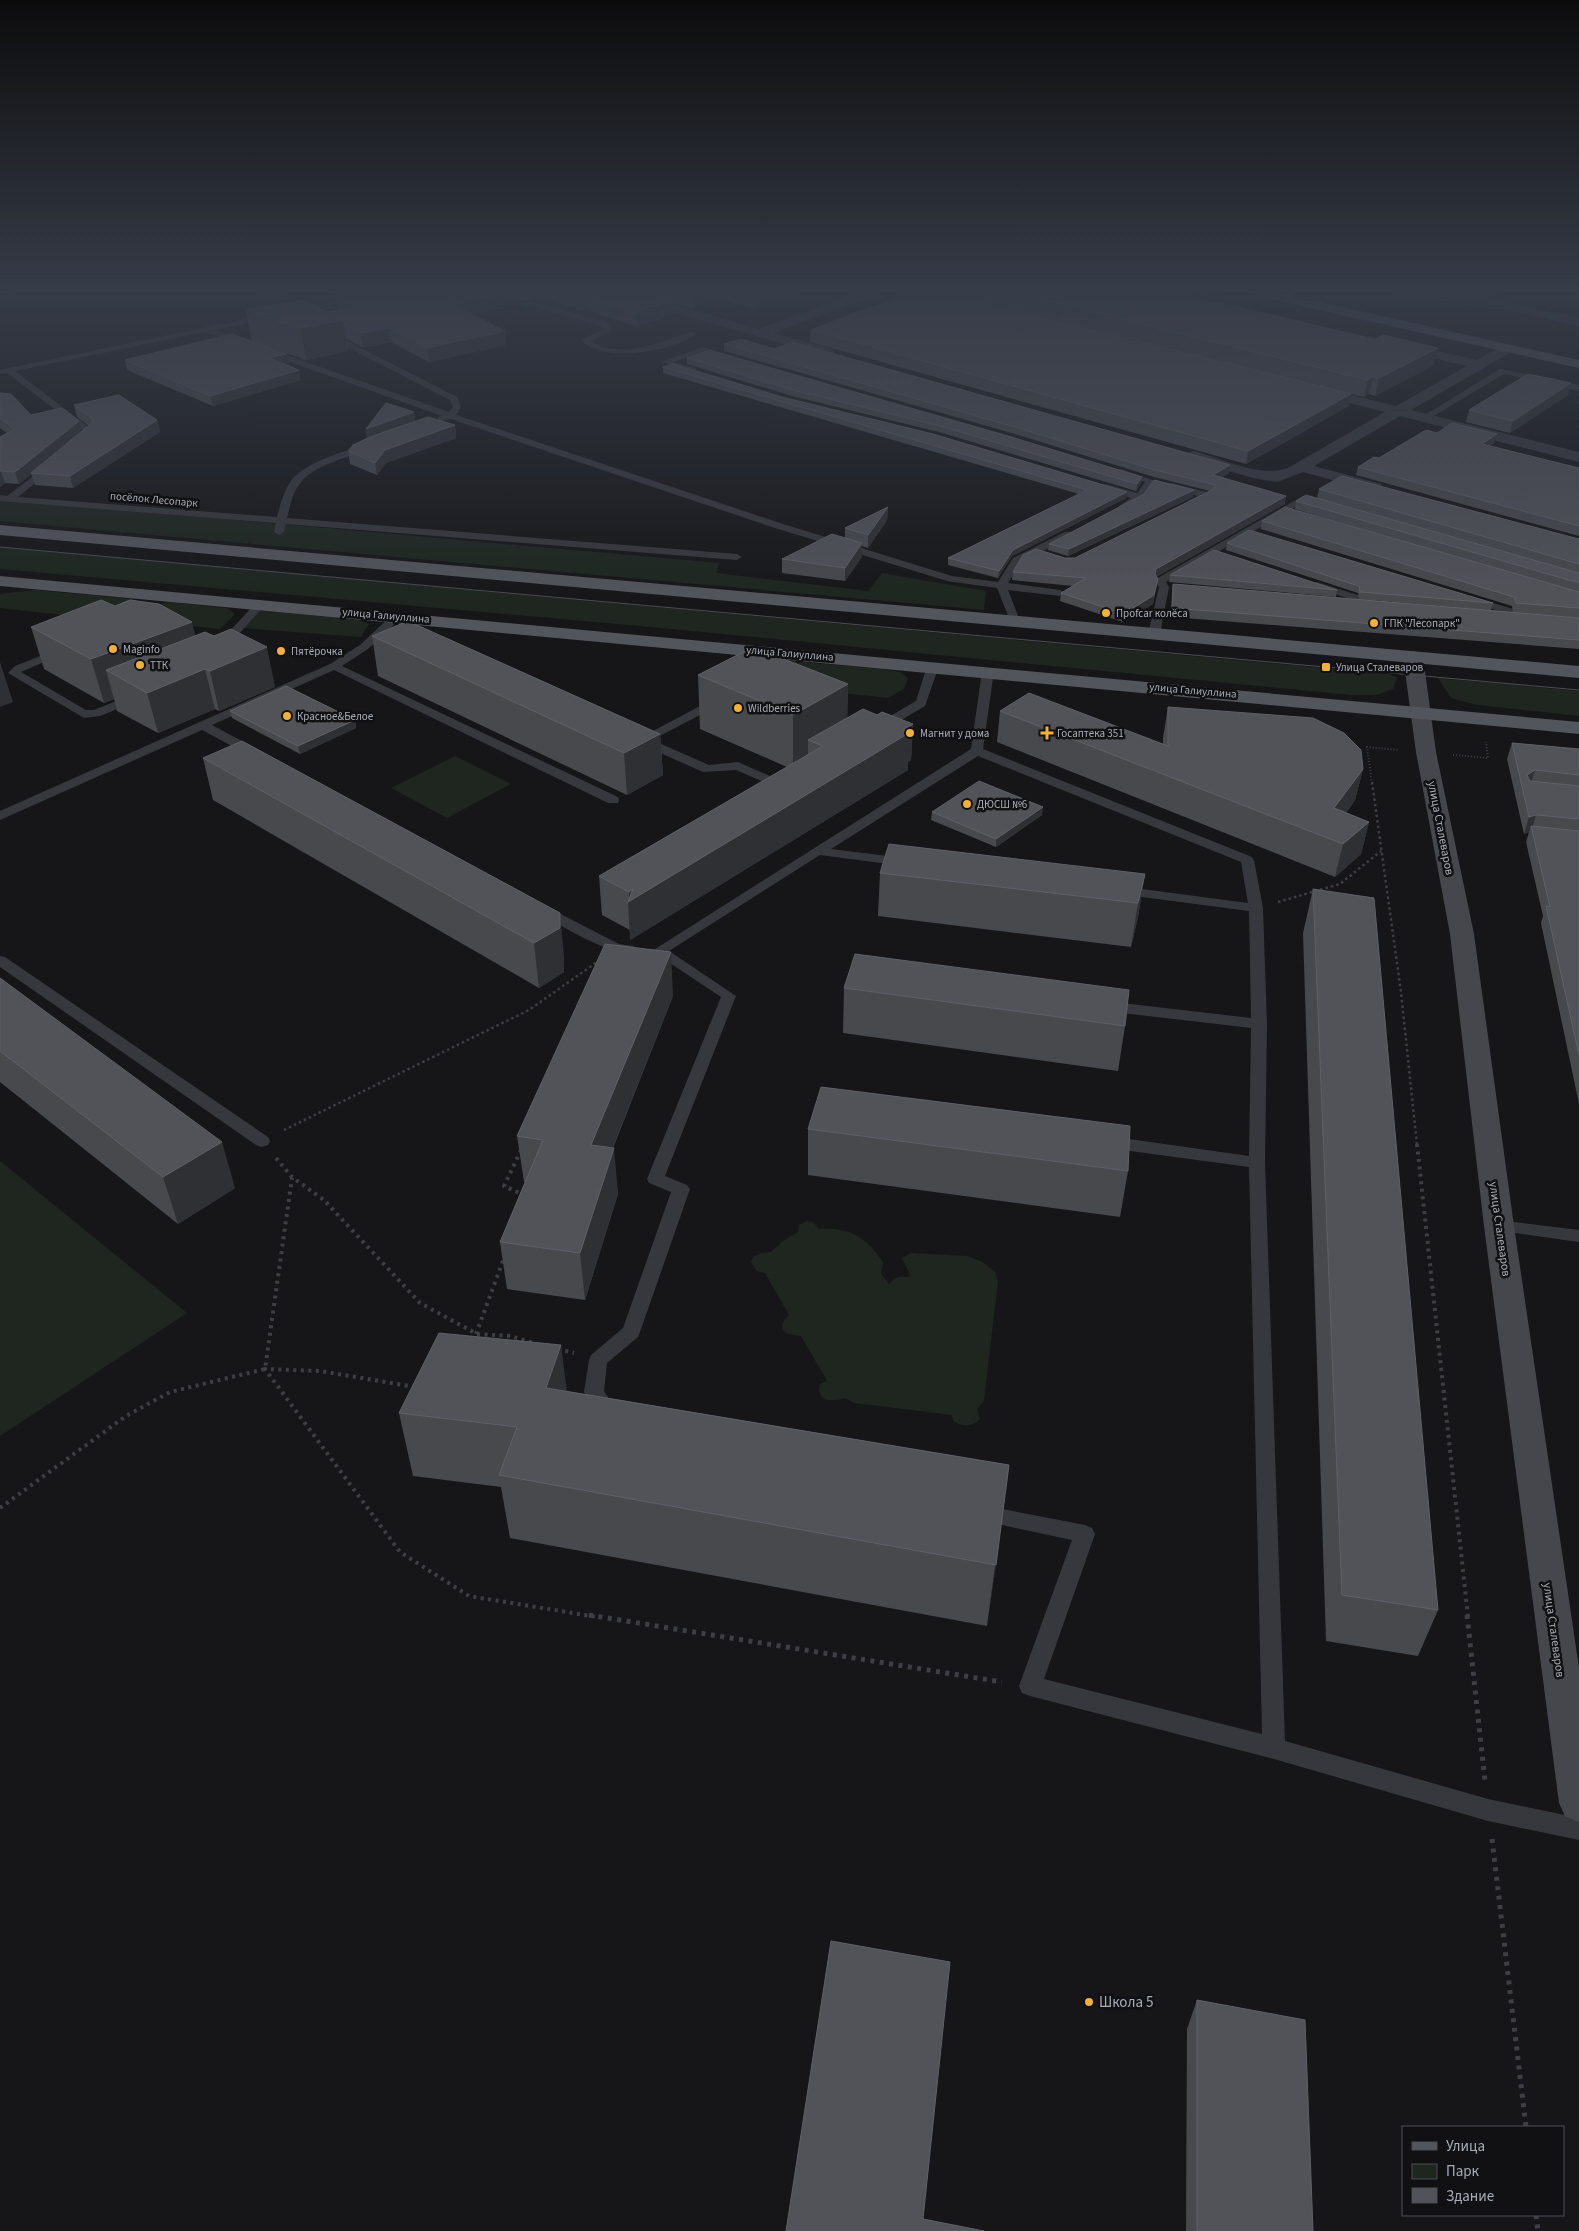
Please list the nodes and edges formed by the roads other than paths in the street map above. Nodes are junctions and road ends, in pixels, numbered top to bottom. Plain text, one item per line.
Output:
1 (38, 396) edge
2 (395, 396) edge
3 (448, 396) edge
4 (1338, 396) edge
5 (1425, 396) edge
6 (1461, 396) edge
7 (1398, 411) junction
8 (451, 416) junction
9 (1424, 418) junction
10 (433, 423) edge
11 (378, 443) edge
12 (73, 449) edge
13 (1177, 451) edge
14 (1579, 457) edge
15 (59, 460) edge
16 (1301, 467) junction
17 (1113, 470) edge
18 (1150, 481) junction
19 (1093, 483) edge
20 (1387, 490) edge
21 (1140, 497) junction
22 (5, 499) edge
23 (1181, 507) edge
24 (1331, 507) edge
25 (1118, 509) edge
26 (1282, 511) junction
27 (1301, 517) edge
28 (280, 527) junction
29 (0, 530) edge
30 (1078, 530) edge
31 (1247, 531) junction
32 (1266, 537) edge
33 (1034, 551) junction
34 (1212, 551) junction
35 (737, 557) dead end
36 (1051, 557) edge
37 (1231, 558) edge
38 (0, 581) edge
39 (1306, 582) edge
40 (1001, 585) junction
41 (1060, 593) edge
42 (1463, 596) edge
43 (1332, 602) edge
44 (260, 604) junction
45 (1479, 614) edge
46 (397, 616) junction
47 (1016, 621) junction
48 (1154, 634) junction
49 (71, 648) edge
50 (1413, 657) junction
51 (235, 658) edge
52 (334, 666) junction
53 (933, 666) junction
54 (988, 671) junction
55 (1579, 672) edge
56 (143, 694) edge
57 (730, 694) edge
58 (1419, 712) junction
59 (203, 725) junction
60 (1579, 728) edge
61 (869, 734) edge
62 (977, 751) junction
63 (265, 758) edge
64 (796, 776) edge
65 (614, 800) dead end
66 (0, 816) edge
67 (818, 851) junction
68 (915, 864) edge
69 (1110, 889) edge
70 (528, 901) edge
71 (1256, 908) junction
72 (659, 951) junction
73 (0, 960) edge
74 (1092, 1004) edge
75 (1259, 1024) junction
76 (262, 1140) road end
77 (1091, 1140) edge
78 (1257, 1163) junction
79 (1499, 1226) junction
80 (1579, 1236) edge
81 (619, 1428) edge
82 (968, 1510) edge
83 (1570, 1691) edge
84 (1274, 1748) junction
85 (1579, 1803) edge
86 (1579, 1829) edge

1 - 12 lane
2 - 8 lane
3 - 8 lane
4 - 7 street
5 - 7 street
6 - 9 lane
7 - 9 street
7 - 16 street
8 - 10 lane
8 - 40 lane
9 - 14 street
11 - 28 lane
13 - 16 street
15 - 22 lane
16 - 20 street
17 - 18 lane
18 - 21 lane
18 - 23 lane
19 - 21 lane
21 - 25 lane
22 - 28 lane, посёлок Лесопарк
24 - 26 lane
26 - 27 lane
26 - 31 lane
28 - 35 lane, посёлок Лесопарк
29 - 47 main road
30 - 33 lane
31 - 32 lane
31 - 34 lane
33 - 36 lane
33 - 40 lane
34 - 37 lane
34 - 48 lane
38 - 44 main road, улица Галиуллина
39 - 43 lane
40 - 41 lane
40 - 47 lane
42 - 45 lane
44 - 46 main road, улица Галиуллина
44 - 51 lane
46 - 52 lane
46 - 53 main road, улица Галиуллина
47 - 48 main road
48 - 50 main road
49 - 56 lane
50 - 55 main road
50 - 58 main road, улица Сталеваров
52 - 59 lane
52 - 65 lane
53 - 54 main road, улица Галиуллина
53 - 61 lane
54 - 58 main road, улица Галиуллина
54 - 62 lane
57 - 64 lane
58 - 60 main road, улица Галиуллина
58 - 79 main road, улица Сталеваров
59 - 63 lane
59 - 66 lane
62 - 67 lane
62 - 71 lane
67 - 68 lane
67 - 72 lane
69 - 71 lane
70 - 72 lane
71 - 75 lane
72 - 81 lane
73 - 76 lane
74 - 75 lane
75 - 78 lane
77 - 78 lane
78 - 84 lane
79 - 80 lane
79 - 83 main road, улица Сталеваров
82 - 84 lane
83 - 85 main road, улица Сталеваров
84 - 86 lane

